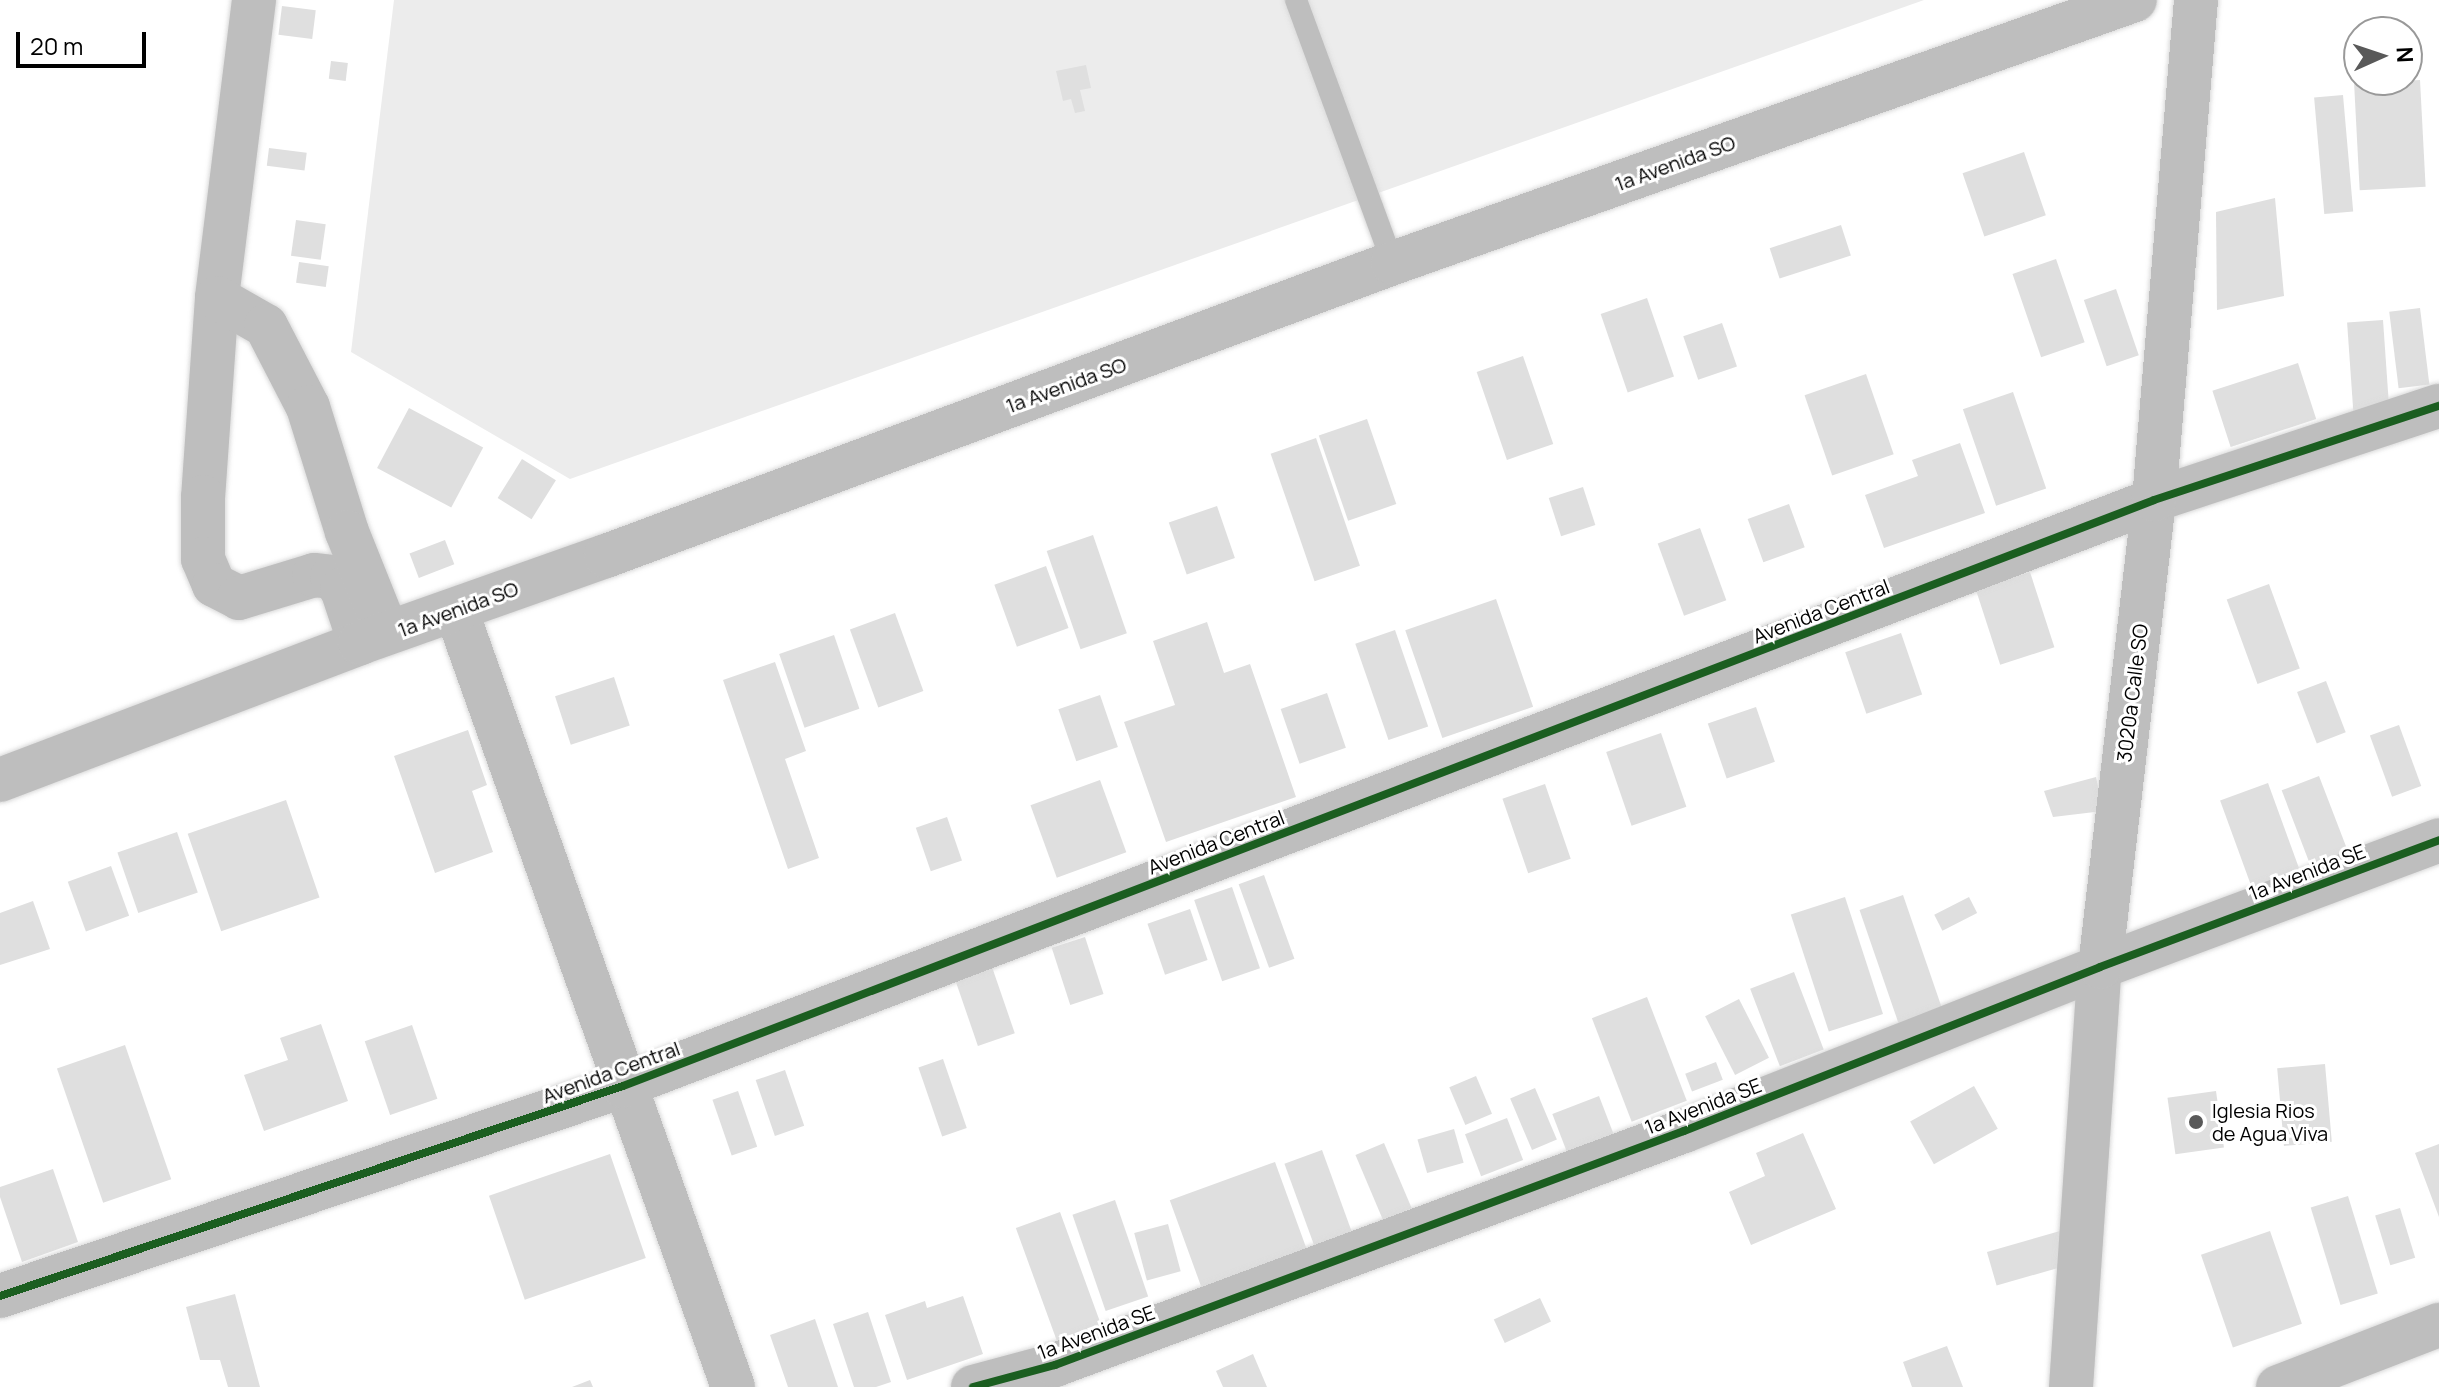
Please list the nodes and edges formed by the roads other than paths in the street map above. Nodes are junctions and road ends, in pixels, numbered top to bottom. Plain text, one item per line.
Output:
1 (254, 0) edge
2 (1296, 0) edge
3 (2135, 0) edge
4 (2196, 0) edge
5 (1393, 263) junction
6 (217, 298) junction
7 (2439, 406) edge
8 (2154, 500) junction
9 (456, 610) junction
10 (374, 638) junction
11 (0, 780) edge
12 (2439, 840) edge
13 (2100, 967) junction
14 (623, 1086) junction
15 (0, 1296) edge
16 (2439, 1325) edge
17 (733, 1387) edge
18 (973, 1387) edge
19 (2071, 1387) edge
20 (2278, 1387) edge

1 - 6 main road
2 - 5 lane
3 - 5 main road, 1a Avenida SO
4 - 8 main road, 3020a Calle SO
5 - 9 main road, 1a Avenida SO
6 - 10 main road
6 - 10 main road
7 - 8 main road, Avenida Central
8 - 13 main road, 3020a Calle SO
8 - 14 main road, Avenida Central
9 - 10 main road, 1a Avenida SO
9 - 14 main road
10 - 11 main road, 1a Avenida SO
12 - 13 main road, 1a Avenida SE
13 - 18 main road, 1a Avenida SE
13 - 19 main road, 3020a Calle SO
14 - 15 main road, Avenida Central
14 - 17 main road
16 - 20 main road

